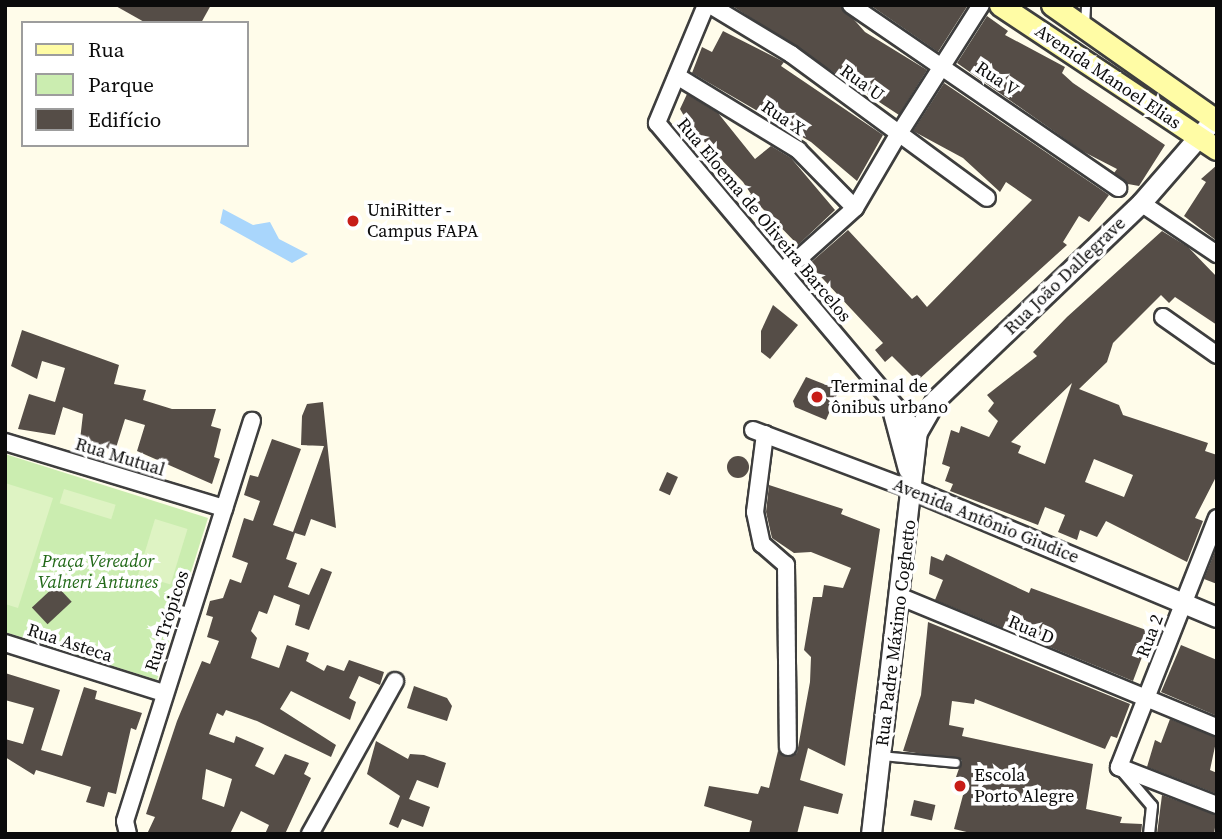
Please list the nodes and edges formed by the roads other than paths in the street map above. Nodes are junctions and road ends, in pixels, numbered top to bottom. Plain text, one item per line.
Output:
1 (708, 5) edge
2 (851, 5) edge
3 (981, 5) edge
4 (1000, 5) edge
5 (1052, 5) edge
6 (1086, 5) edge
7 (1085, 29) junction
8 (943, 65) junction
9 (677, 76) junction
10 (1215, 120) edge
11 (900, 131) junction
12 (1209, 144) edge
13 (1118, 187) dead end
14 (987, 198) dead end
15 (1141, 204) junction
16 (855, 208) junction
17 (1217, 254) edge
18 (786, 270) junction
19 (1163, 317) dead end
20 (1217, 355) edge
21 (892, 409) junction
22 (928, 412) junction
23 (252, 421) dead end
24 (917, 432) junction
25 (5, 442) edge
26 (913, 490) junction
27 (224, 508) junction
28 (1217, 518) edge
29 (901, 597) junction
30 (1184, 603) junction
31 (1217, 617) edge
32 (5, 643) edge
33 (395, 681) dead end
34 (164, 693) junction
35 (1145, 701) junction
36 (1217, 727) edge
37 (788, 747) dead end
38 (881, 756) junction
39 (956, 762) dead end
40 (1119, 767) junction
41 (1217, 805) edge
42 (128, 834) edge
43 (310, 834) edge
44 (871, 834) edge
45 (1149, 834) edge

1 - 9 street
1 - 11 street, Rua U
2 - 8 street, Rua V
3 - 8 street
4 - 12 main road, Avenida Manoel Elias
5 - 7 main road, Avenida Manoel Elias
6 - 7 lane
7 - 10 main road, Avenida Manoel Elias
8 - 11 street
8 - 13 street, Rua V
9 - 16 street, Rua X
9 - 18 street, Rua Eloema de Oliveira Barcelos
10 - 12 street, Rua João Dallegrave
11 - 14 street, Rua U
11 - 16 street
12 - 15 street, Rua João Dallegrave
15 - 17 street
15 - 22 street, Rua João Dallegrave
16 - 18 street
18 - 21 street, Rua Eloema de Oliveira Barcelos
19 - 20 street
21 - 22 street
21 - 24 street, Rua Eloema de Oliveira Barcelos
21 - 26 street
22 - 24 street, Rua João Dallegrave
23 - 27 street, Rua Trópicos
24 - 26 street, Rua Padre Máximo Coghetto
25 - 27 street, Rua Mutual
26 - 29 street, Rua Padre Máximo Coghetto
26 - 30 street, Avenida Antônio Giudice
26 - 37 street, Avenida Antônio Giudice
27 - 34 street, Rua Trópicos
28 - 30 street, Rua 2
29 - 35 street, Rua D
29 - 38 street, Rua Padre Máximo Coghetto
30 - 31 street, Avenida Antônio Giudice
30 - 35 street, Rua 2
32 - 34 street, Rua Asteca
33 - 43 street
34 - 42 street, Rua Trópicos
35 - 36 street, Rua D
35 - 40 street, Rua 2
38 - 39 lane
38 - 44 street, Rua Padre Máximo Coghetto
40 - 41 street
40 - 45 street

